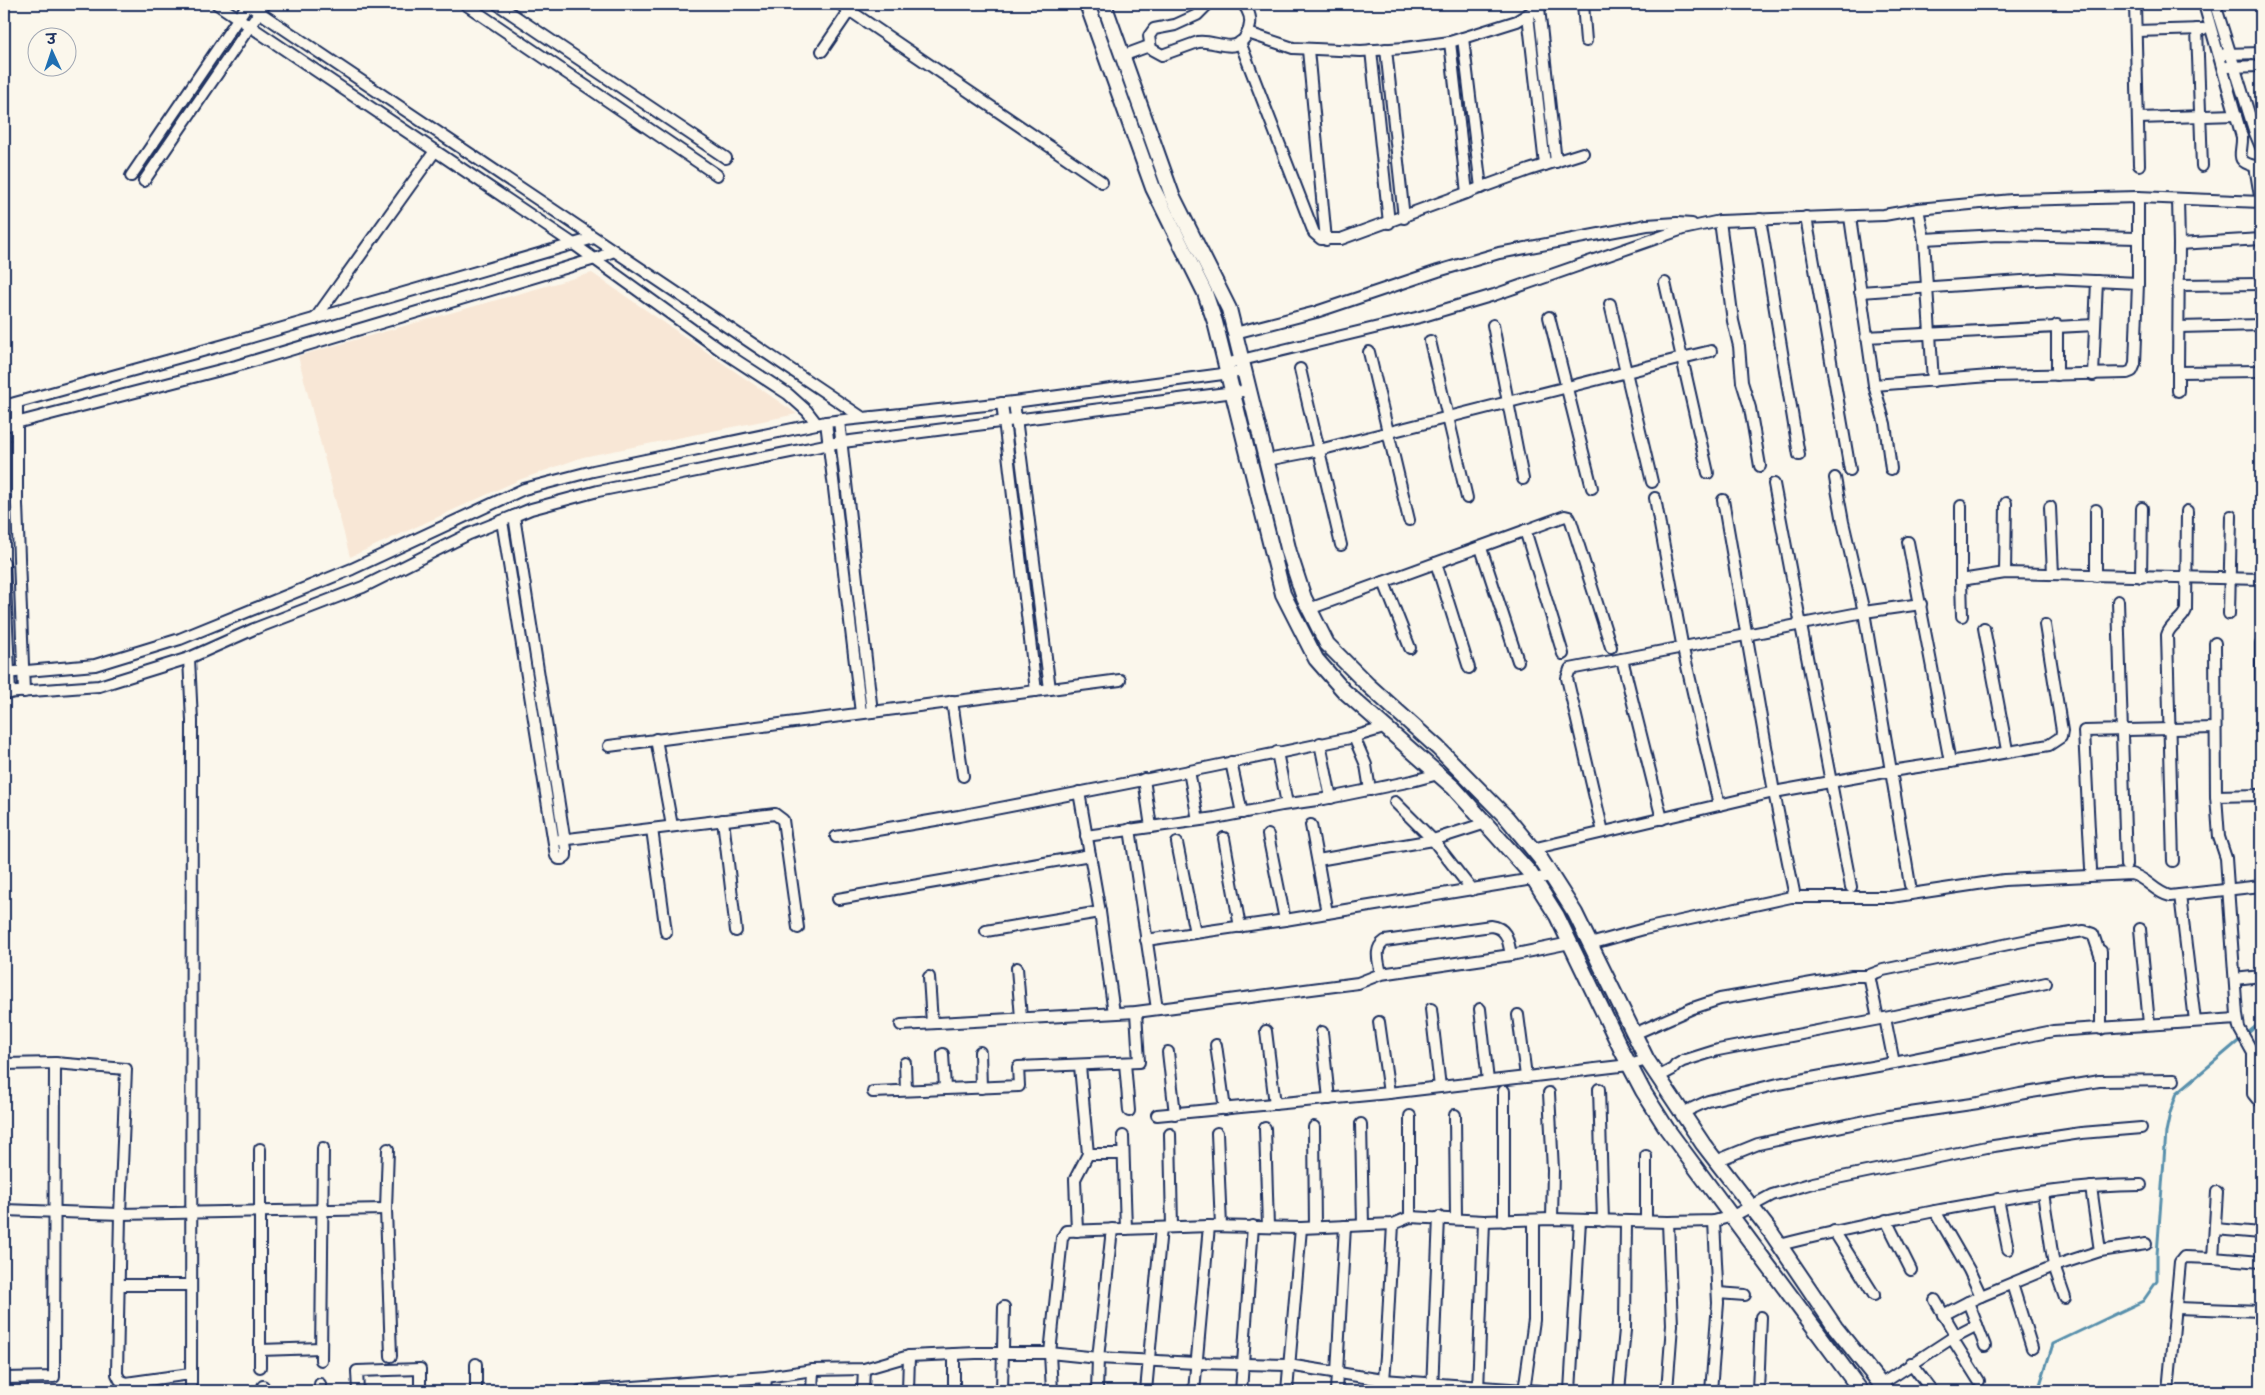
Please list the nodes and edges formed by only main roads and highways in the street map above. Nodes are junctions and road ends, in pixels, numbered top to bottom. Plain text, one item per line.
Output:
1 (1087, 4) edge
2 (1104, 4) edge
3 (1883, 1388) edge
4 (1861, 1391) edge

1 - 4 main road
2 - 3 main road

